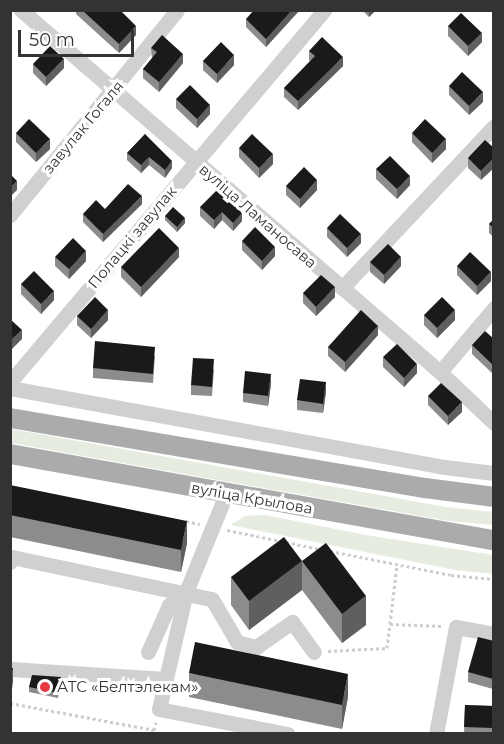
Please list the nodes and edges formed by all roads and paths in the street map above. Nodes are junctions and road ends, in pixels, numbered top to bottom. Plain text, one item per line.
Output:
1 (21, 10) edge
2 (177, 10) edge
3 (324, 10) edge
4 (114, 90) junction
5 (494, 126) edge
6 (196, 162) junction
7 (10, 215) edge
8 (342, 288) junction
9 (494, 308) edge
10 (440, 372) junction
11 (10, 382) edge
12 (10, 388) edge
13 (10, 418) edge
14 (494, 423) edge
15 (10, 454) edge
16 (494, 473) edge
17 (226, 494) junction
18 (494, 497) edge
19 (179, 520) edge
20 (213, 527) junction
21 (494, 540) edge
22 (10, 562) edge
23 (397, 564) junction
24 (494, 579) edge
25 (186, 591) junction
26 (390, 624) junction
27 (456, 627) junction
28 (494, 634) edge
29 (315, 651) joint
30 (148, 652) dead end
31 (10, 669) edge
32 (166, 679) junction
33 (10, 703) edge
34 (159, 709) junction
35 (241, 729) edge
36 (155, 732) edge
37 (288, 734) edge
38 (436, 734) edge

1 - 4 street, вуліца Ламаносава
2 - 4 street, завулак Гогаля
3 - 6 street, Полацкі завулак
4 - 6 street, вуліца Ламаносава
4 - 7 street, завулак Гогаля
5 - 8 street
6 - 8 street, вуліца Ламаносава
6 - 11 street, Полацкі завулак
8 - 10 street, вуліца Ламаносава
9 - 10 street
10 - 14 street, вуліца Ламаносава
12 - 16 street
13 - 18 main road
15 - 17 main road, вуліца Крылова
17 - 20 street
17 - 21 main road, вуліца Крылова
19 - 20 path
20 - 23 path
20 - 25 street
22 - 25 street
23 - 24 path
23 - 26 path
25 - 29 street
25 - 30 street
25 - 32 street
26 - 27 path
26 - 29 path
27 - 28 street
27 - 38 street
31 - 32 street
32 - 34 street
33 - 36 path
34 - 35 street
34 - 36 path
35 - 37 street

